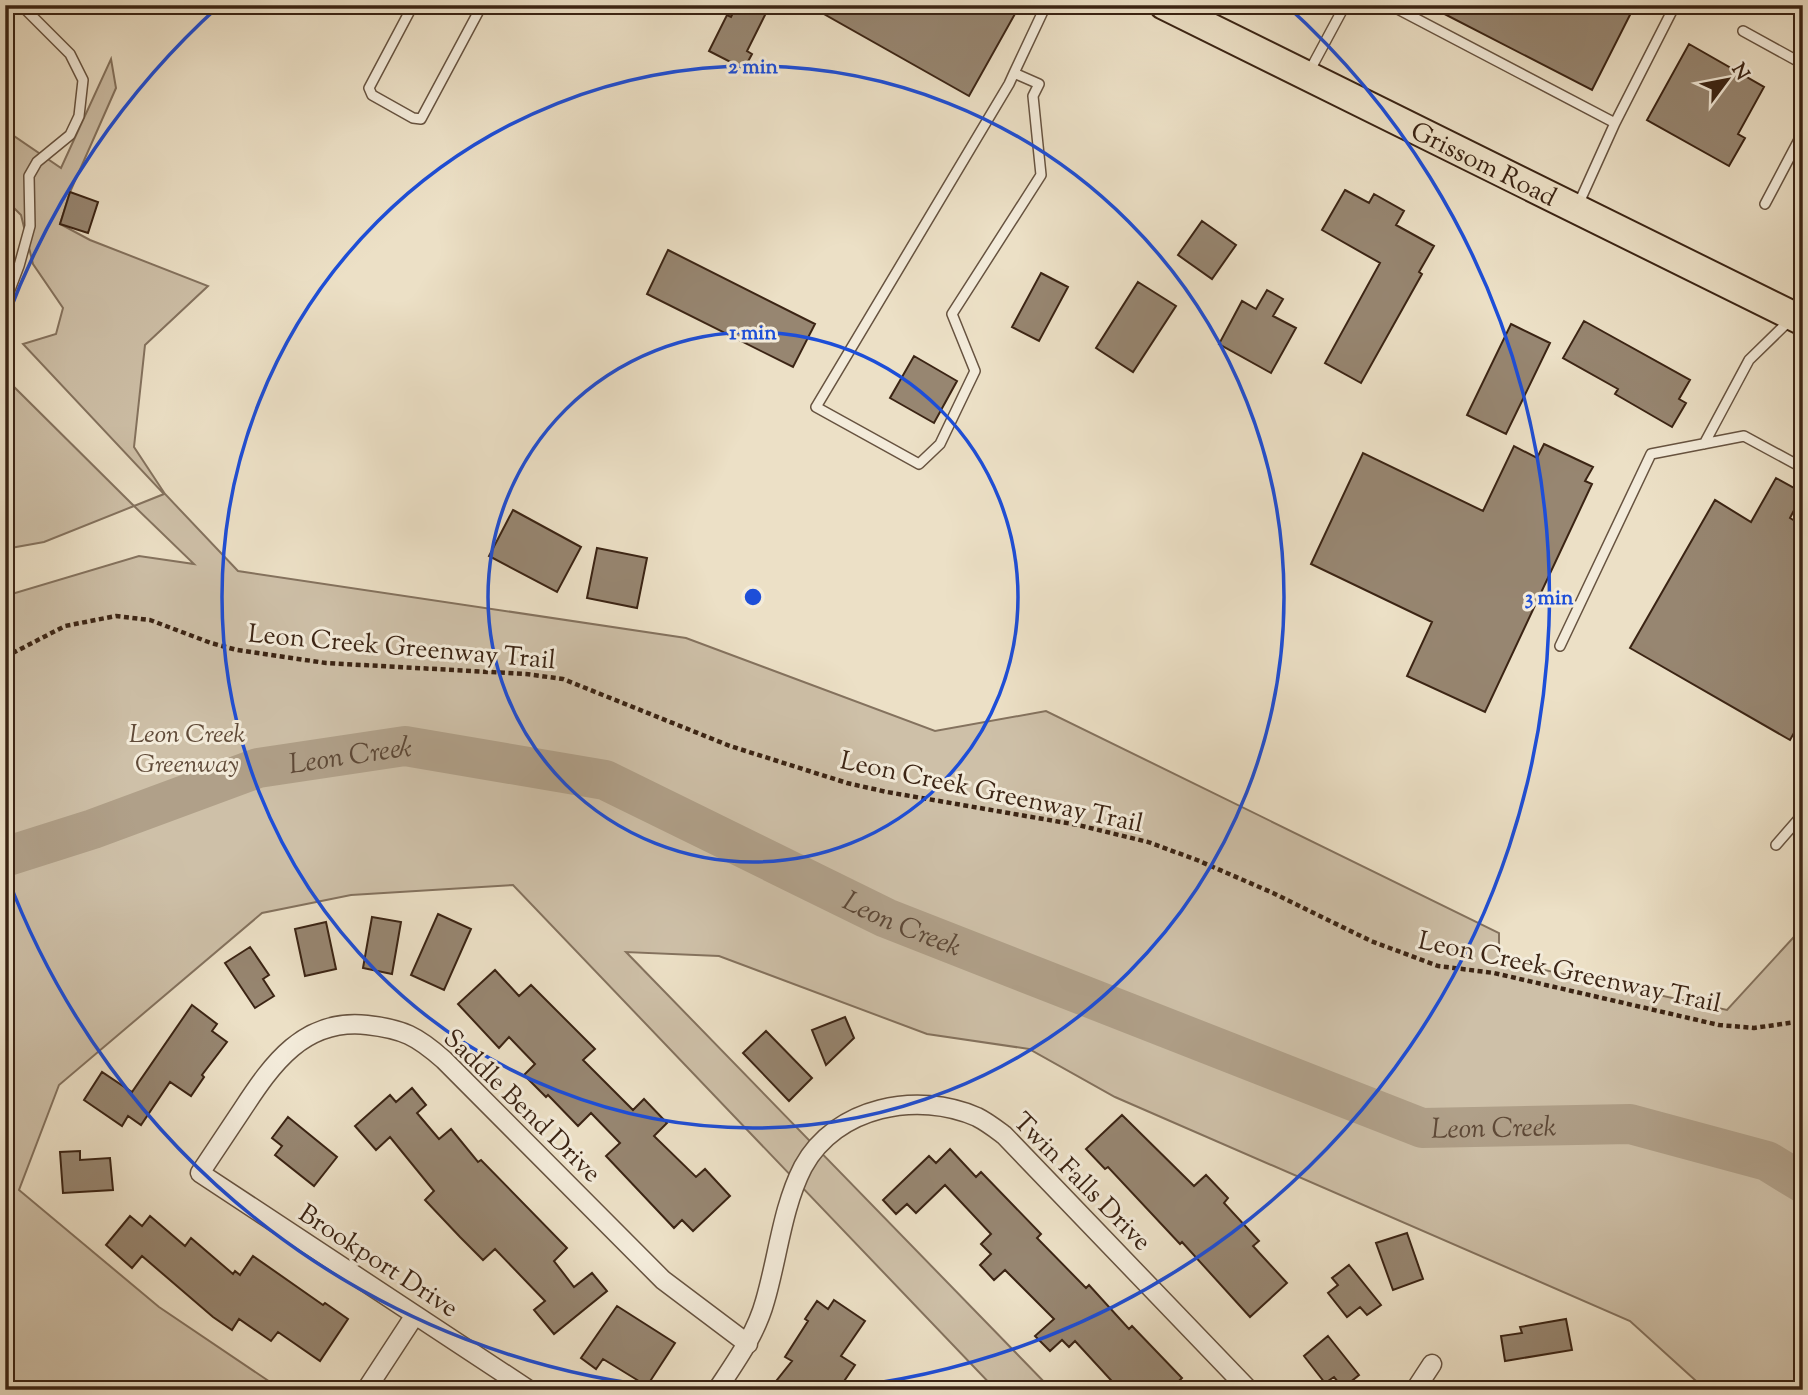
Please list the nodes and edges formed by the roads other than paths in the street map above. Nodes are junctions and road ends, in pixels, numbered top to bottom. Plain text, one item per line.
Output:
1 (21, 5) edge
2 (413, 5) edge
3 (482, 5) edge
4 (1046, 5) edge
5 (1164, 5) edge
6 (1345, 5) edge
7 (1390, 5) edge
8 (1675, 5) edge
9 (1743, 31) dead end
10 (1803, 64) edge
11 (1014, 73) junction
12 (1307, 76) junction
13 (1615, 123) junction
14 (1803, 132) edge
15 (1765, 204) dead end
16 (1576, 210) junction
17 (5, 303) edge
18 (1798, 318) edge
19 (1704, 444) junction
20 (1803, 468) edge
21 (1560, 646) dead end
22 (1803, 814) edge
23 (1776, 845) dead end
24 (200, 1173) joint
25 (415, 1315) junction
26 (748, 1343) junction
27 (1432, 1364) dead end
28 (366, 1390) edge
29 (529, 1390) edge
30 (718, 1390) edge
31 (1250, 1390) edge
32 (1415, 1390) edge

1 - 17 lane
2 - 3 lane
4 - 11 lane
5 - 12 main road, Grissom Road
6 - 12 lane
7 - 13 lane
8 - 13 lane
9 - 10 lane
11 - 11 lane
12 - 16 main road, Grissom Road
13 - 16 lane
14 - 15 lane
16 - 18 main road, Grissom Road
18 - 19 lane
19 - 20 lane
19 - 21 lane
22 - 23 lane
24 - 25 street, Brookport Drive
24 - 26 street, Saddle Bend Drive
25 - 28 street
25 - 29 street, Brookport Drive
26 - 30 street, Twin Falls Drive
26 - 31 street, Twin Falls Drive
27 - 32 street

